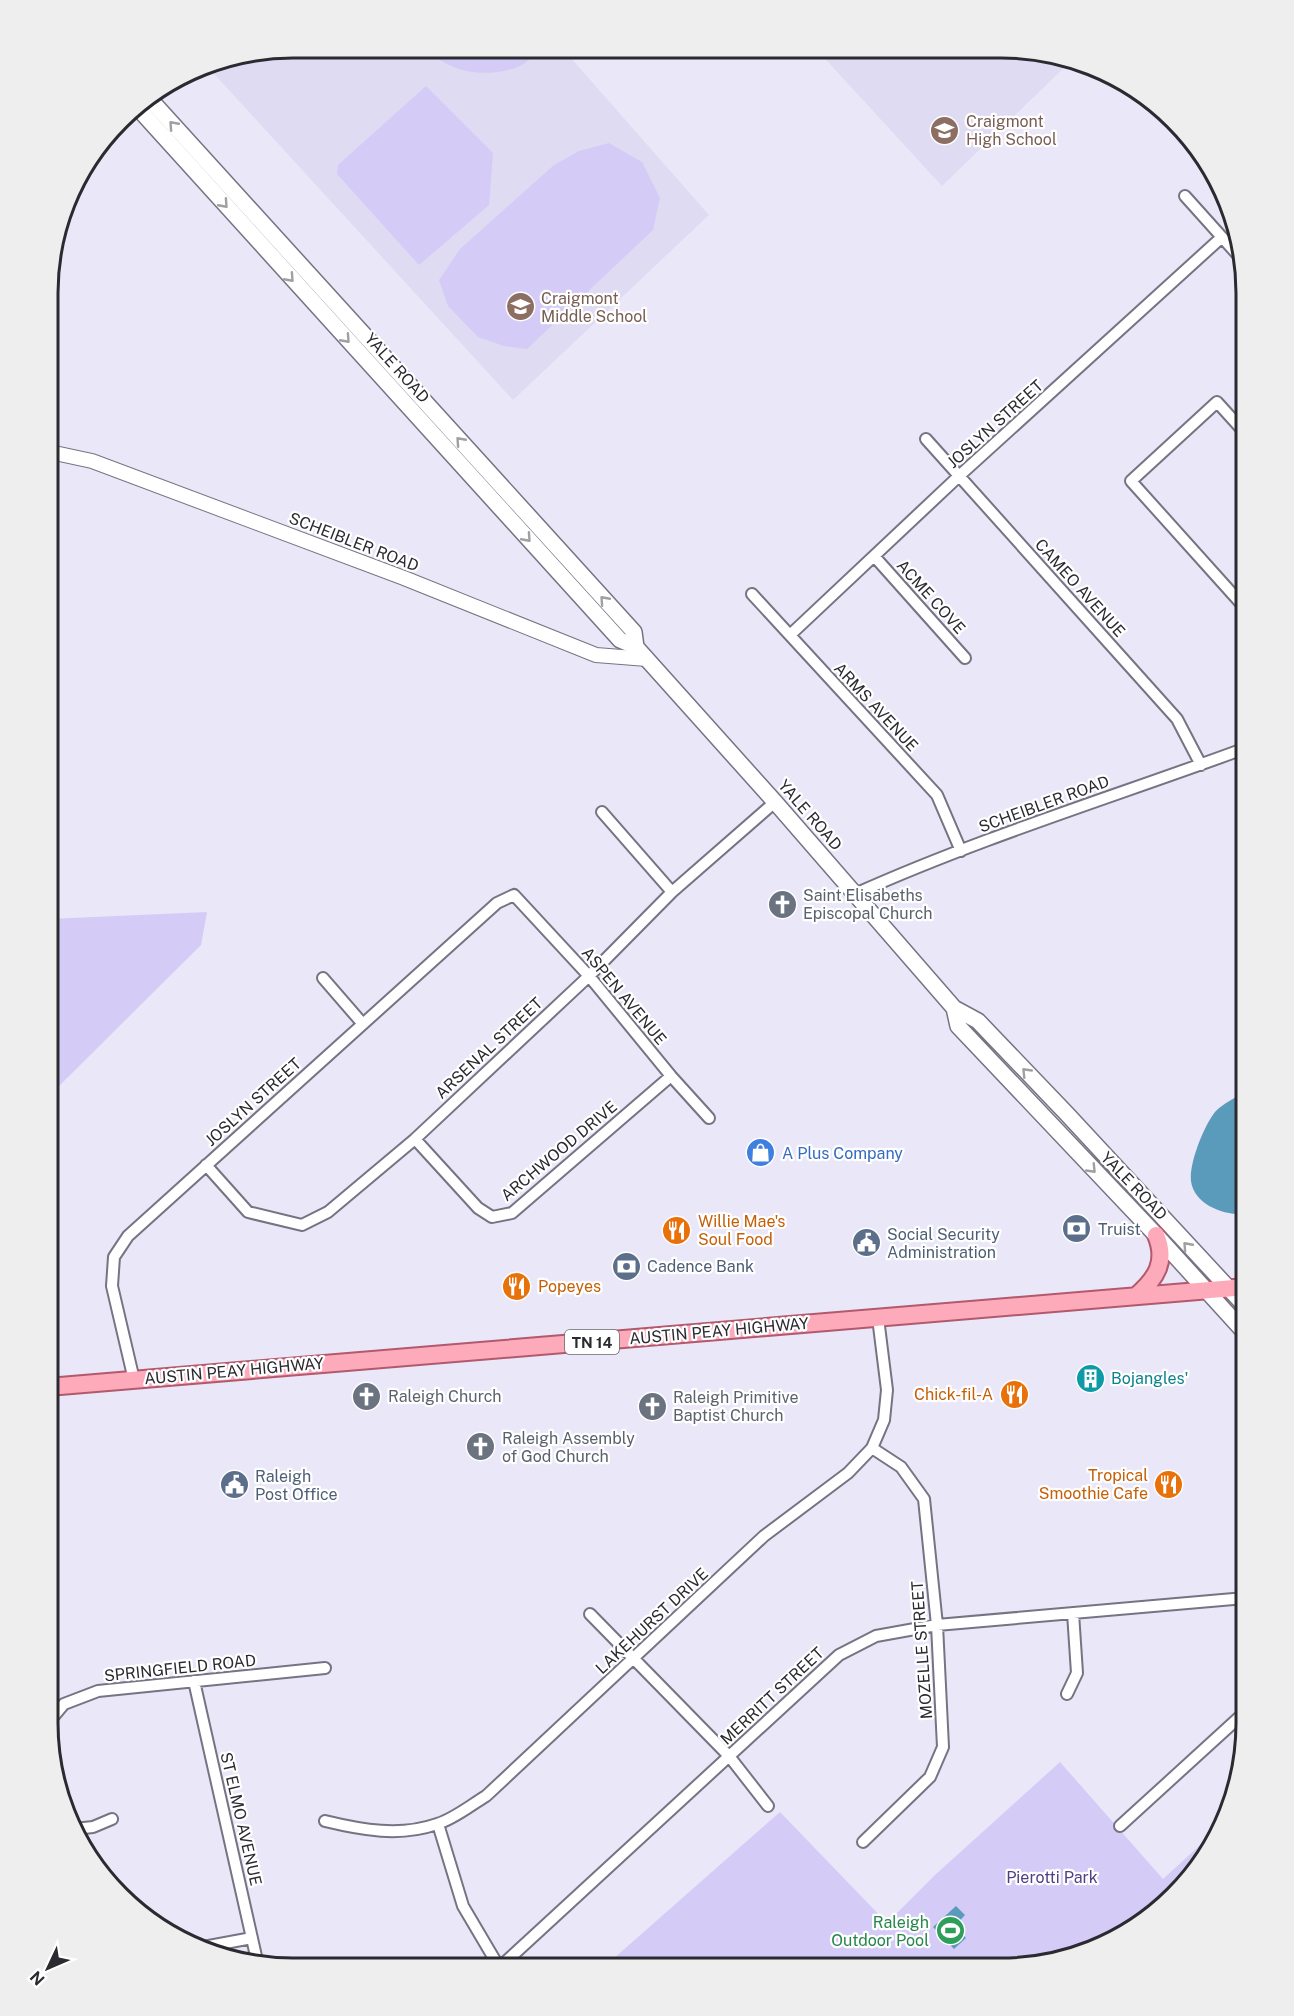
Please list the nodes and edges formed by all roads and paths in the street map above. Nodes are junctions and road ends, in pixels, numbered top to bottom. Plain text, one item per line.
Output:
1 (155, 104) edge
2 (143, 114) edge
3 (1185, 196) dead end
4 (1222, 237) junction
5 (1231, 247) edge
6 (1236, 423) edge
7 (926, 439) dead end
8 (58, 454) edge
9 (959, 476) junction
10 (874, 556) junction
11 (752, 594) dead end
12 (1236, 598) edge
13 (790, 635) junction
14 (636, 647) junction
15 (966, 658) dead end
16 (647, 659) junction
17 (1236, 752) edge
18 (1201, 765) junction
19 (775, 802) junction
20 (602, 812) dead end
21 (961, 851) junction
22 (672, 892) junction
23 (855, 894) junction
24 (514, 895) joint
25 (588, 976) junction
26 (323, 978) dead end
27 (954, 1008) junction
28 (362, 1023) junction
29 (671, 1076) junction
30 (709, 1118) dead end
31 (415, 1139) junction
32 (206, 1165) junction
33 (1156, 1235) junction
34 (1228, 1288) junction
35 (1236, 1288) edge
36 (1205, 1289) junction
37 (1136, 1296) junction
38 (1236, 1296) edge
39 (878, 1318) junction
40 (1236, 1323) edge
41 (134, 1380) junction
42 (58, 1386) edge
43 (872, 1448) junction
44 (1236, 1599) edge
45 (1073, 1613) junction
46 (590, 1614) dead end
47 (937, 1625) junction
48 (633, 1659) junction
49 (325, 1668) dead end
50 (194, 1681) junction
51 (1067, 1694) dead end
52 (58, 1711) edge
53 (1236, 1720) edge
54 (729, 1756) junction
55 (768, 1806) dead end
56 (112, 1819) dead end
57 (325, 1821) dead end
58 (438, 1824) junction
59 (1120, 1826) dead end
60 (84, 1828) edge
61 (863, 1842) dead end
62 (252, 1938) junction
63 (217, 1945) edge
64 (256, 1954) edge
65 (494, 1958) edge
66 (509, 1958) edge

14 -> 1 main road, YALE ROAD
2 -> 14 main road, YALE ROAD
3 - 4 street
4 - 5 street
4 - 9 street, JOSLYN STREET
6 - 12 street
7 - 9 street, CAMEO AVENUE
8 - 16 street, SCHEIBLER ROAD
9 - 10 street, JOSLYN STREET
9 - 18 street, CAMEO AVENUE
10 - 13 street, JOSLYN STREET
10 - 15 street, ACME COVE
11 - 13 street, ARMS AVENUE
13 - 21 street, ARMS AVENUE
14 - 16 main road, YALE ROAD
16 - 19 main road, YALE ROAD
17 - 18 street, SCHEIBLER ROAD
18 - 21 street, SCHEIBLER ROAD
19 - 22 street, ARSENAL STREET
19 - 23 main road, YALE ROAD
20 - 22 street
21 - 23 street, SCHEIBLER ROAD
22 - 25 street, ARSENAL STREET
23 - 27 main road, YALE ROAD
24 - 25 street, ASPEN AVENUE
24 - 28 street, JOSLYN STREET
25 - 29 street, ASPEN AVENUE
25 - 31 street, ARSENAL STREET
26 - 28 street
27 -> 33 main road, YALE ROAD
34 -> 27 main road, YALE ROAD
28 - 32 street, JOSLYN STREET
29 - 30 street, ASPEN AVENUE
29 - 31 street, ARCHWOOD DRIVE
31 - 32 street, ARSENAL STREET
32 - 41 street, JOSLYN STREET
33 - 36 main road, YALE ROAD
33 - 37 main road
34 - 35 main road, AUSTIN PEAY HIGHWAY / TN 14
34 - 36 main road, AUSTIN PEAY HIGHWAY / TN 14
34 - 38 main road, YALE ROAD
36 - 37 main road, AUSTIN PEAY HIGHWAY / TN 14
36 - 40 main road, YALE ROAD
37 - 39 main road, AUSTIN PEAY HIGHWAY / TN 14
39 - 41 main road, AUSTIN PEAY HIGHWAY / TN 14
39 - 43 street, LAKEHURST DRIVE
41 - 42 main road, AUSTIN PEAY HIGHWAY / TN 14
43 - 47 street, MOZELLE STREET
43 - 48 street, LAKEHURST DRIVE
44 - 45 street, MERRITT STREET
45 - 47 street, MERRITT STREET
45 - 51 street
46 - 48 street
47 - 54 street, MERRITT STREET
47 - 61 street, MOZELLE STREET
48 - 54 street
48 - 58 street, LAKEHURST DRIVE
49 - 50 street, SPRINGFIELD ROAD
50 - 52 street, SPRINGFIELD ROAD
50 - 62 street, ST ELMO AVENUE
53 - 59 street
54 - 55 street
54 - 66 street, MERRITT STREET
56 - 60 street
57 - 58 street, LAKEHURST DRIVE
58 - 65 street
62 - 63 street
62 - 64 street, ST ELMO AVENUE

